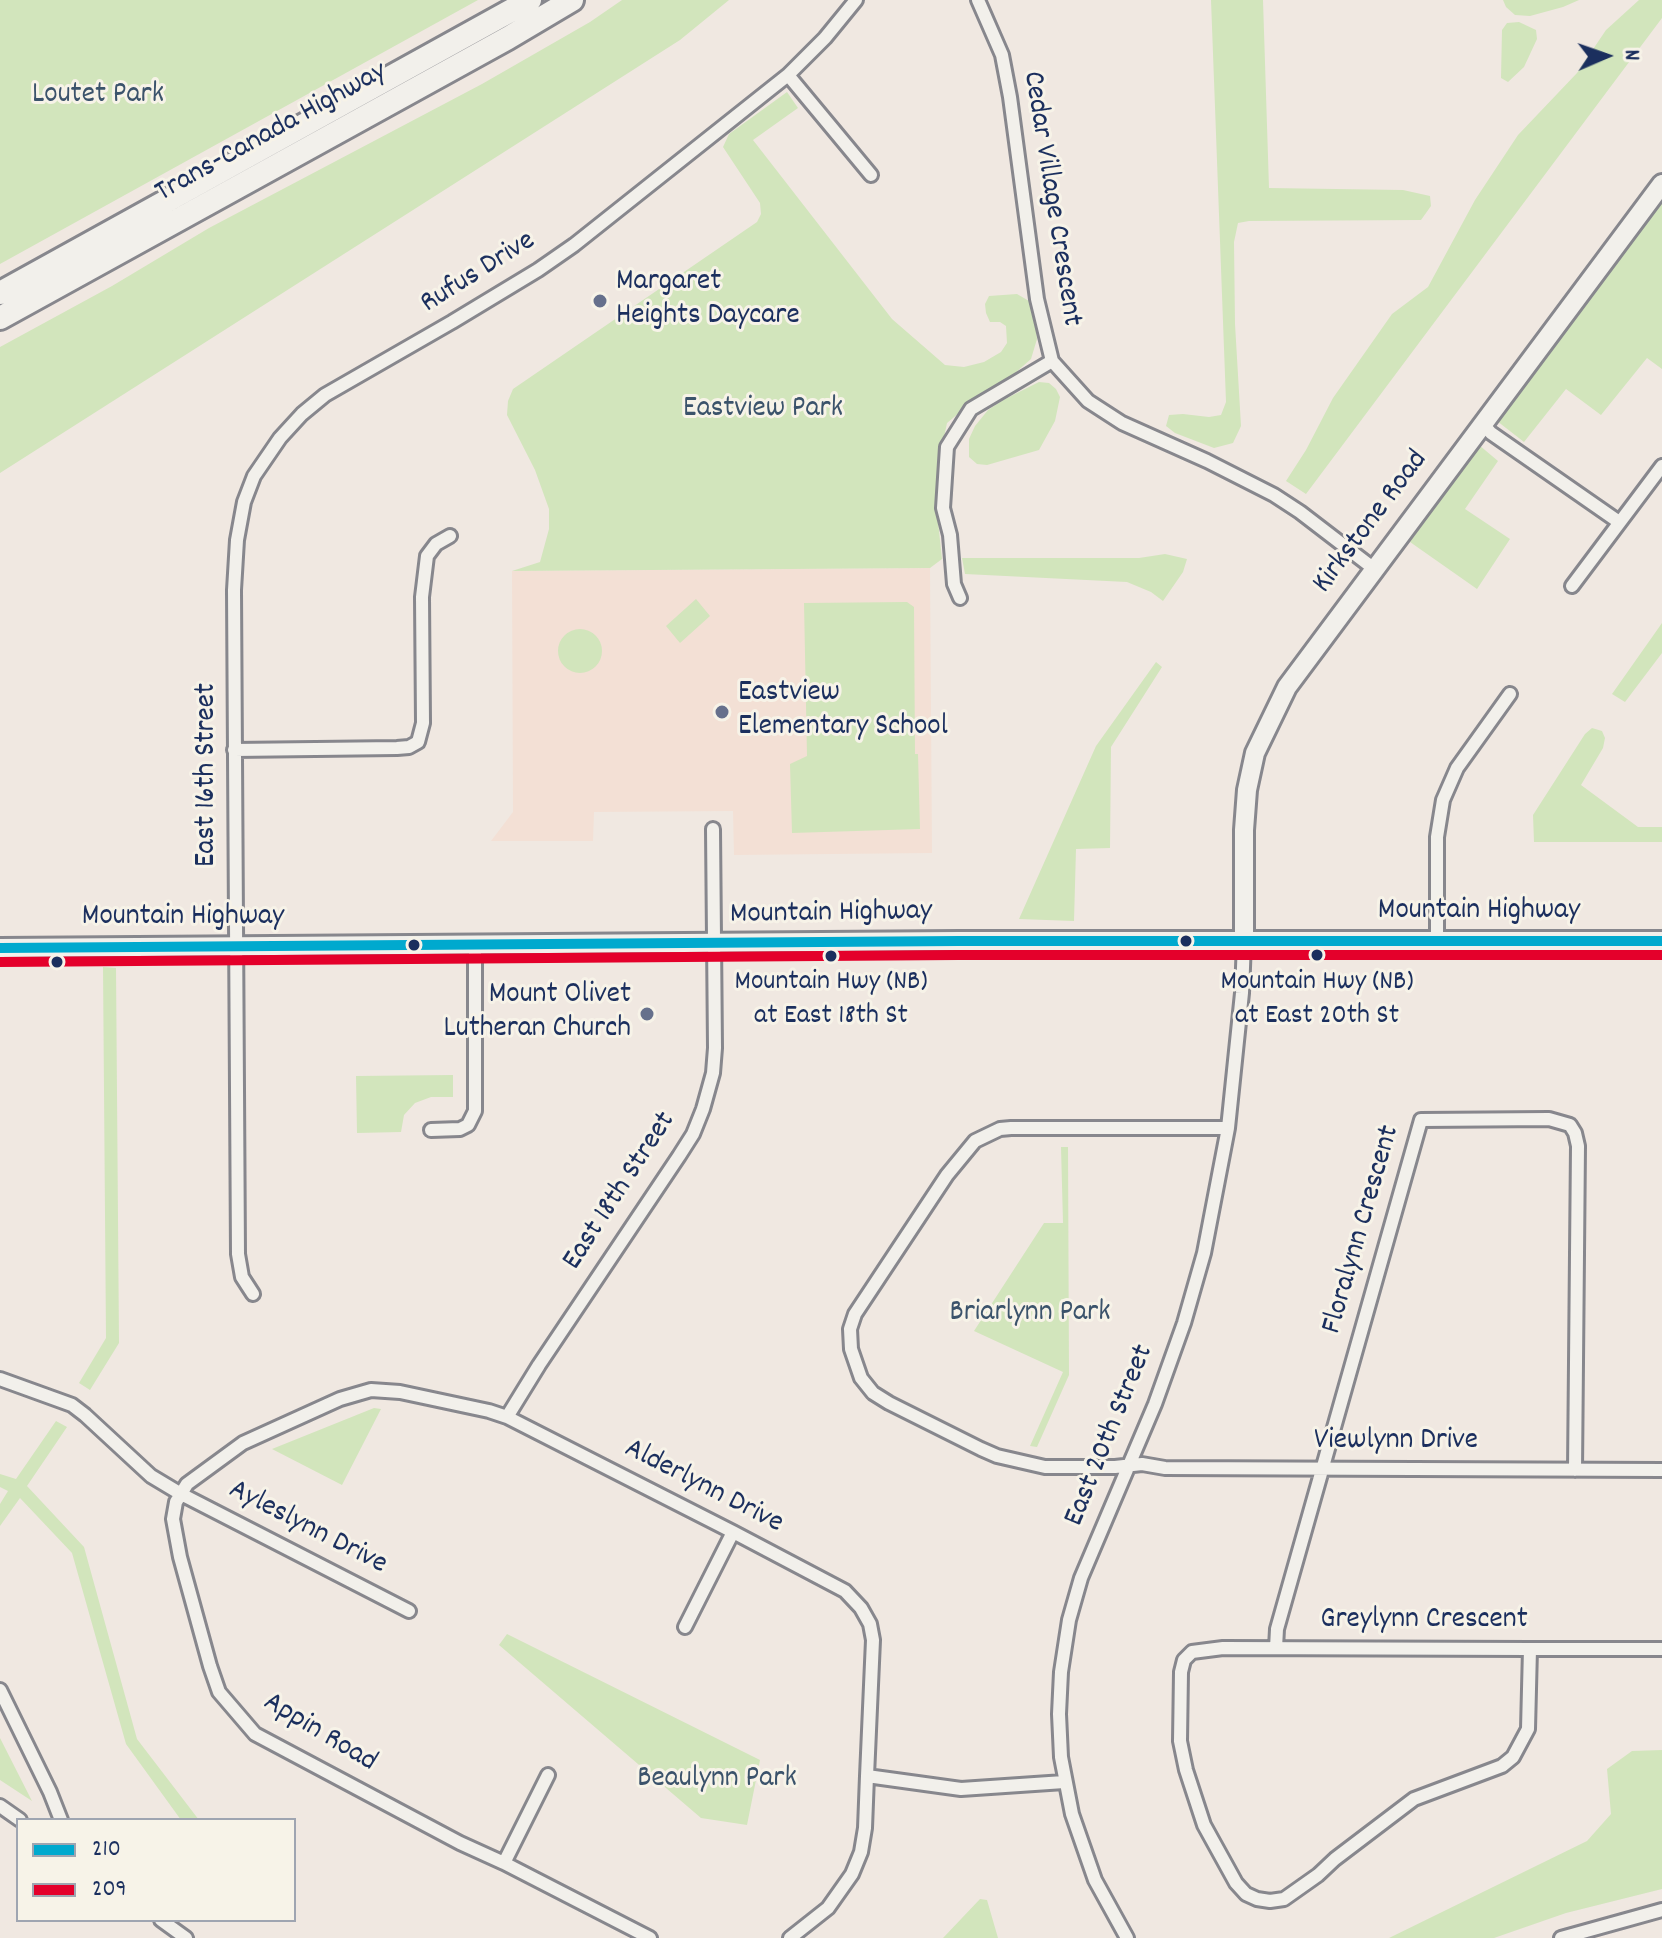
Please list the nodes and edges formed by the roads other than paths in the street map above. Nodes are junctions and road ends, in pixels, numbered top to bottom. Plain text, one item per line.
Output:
1 (530, 0) edge
2 (572, 0) edge
3 (856, 0) edge
4 (978, 0) edge
5 (788, 75) junction
6 (871, 175) dead end
7 (1662, 184) edge
8 (0, 293) edge
9 (0, 318) edge
10 (1052, 361) junction
11 (1482, 423) junction
12 (1662, 466) edge
13 (1619, 522) junction
14 (450, 536) dead end
15 (237, 540) joint
16 (1373, 568) junction
17 (1572, 586) dead end
18 (960, 598) dead end
19 (1510, 694) dead end
20 (234, 750) junction
21 (713, 829) dead end
22 (1437, 940) junction
23 (1662, 941) edge
24 (1244, 942) junction
25 (713, 944) junction
26 (475, 946) junction
27 (236, 947) junction
28 (0, 948) edge
29 (1228, 1128) junction
30 (431, 1130) dead end
31 (253, 1294) dead end
32 (0, 1379) edge
33 (507, 1417) junction
34 (1130, 1465) junction
35 (1323, 1469) junction
36 (1575, 1470) junction
37 (1662, 1470) edge
38 (181, 1494) junction
39 (733, 1532) junction
40 (409, 1611) dead end
41 (685, 1627) dead end
42 (1276, 1648) junction
43 (1530, 1649) junction
44 (1662, 1649) edge
45 (0, 1690) edge
46 (548, 1775) dead end
47 (867, 1776) junction
48 (1064, 1782) junction
49 (0, 1806) edge
50 (17, 1818) edge
51 (60, 1818) edge
52 (504, 1863) junction
53 (1662, 1910) edge
54 (164, 1922) edge
55 (186, 1938) edge
56 (650, 1938) edge
57 (790, 1938) edge
58 (1127, 1938) edge
59 (1561, 1938) edge

1 - 8 highway, Trans-Canada Highway
2 - 9 highway, Trans-Canada Highway
3 - 5 street, Rufus Drive
4 - 10 street, Cedar Village Crescent
5 - 6 street
5 - 15 street, Rufus Drive
7 - 11 main road, Kirkstone Road
10 - 16 street, Cedar Village Crescent
10 - 18 street
11 - 13 street
11 - 16 main road, Kirkstone Road
12 - 13 street
13 - 17 street
14 - 20 street
15 - 20 street, East 16th Street
16 - 24 main road, Kirkstone Road
19 - 22 street
20 - 27 street, East 16th Street
21 - 25 street, East 18th Street
22 - 23 main road, Mountain Highway
22 - 24 main road, Mountain Highway
24 - 25 main road, Mountain Highway
24 - 29 street, East 20th Street
25 - 26 main road, Mountain Highway
25 - 33 street, East 18th Street
26 - 27 main road, Mountain Highway
26 - 30 street
27 - 28 main road, Mountain Highway
27 - 31 street, East 16th Street
29 - 34 street, East 20th Street
29 - 34 street, Viewlynn Drive
32 - 38 street
33 - 38 street, Alderlynn Drive
33 - 39 street, Alderlynn Drive
34 - 35 street, Viewlynn Drive
34 - 48 street, East 20th Street
35 - 36 street, Viewlynn Drive
35 - 36 street, Floralynn Crescent
35 - 42 street, Floralynn Crescent
36 - 37 street, Viewlynn Drive
38 - 40 street, Ayleslynn Drive
38 - 52 street, Appin Road
39 - 41 street
39 - 47 street, Alderlynn Drive
42 - 43 street, Greylynn Crescent
42 - 43 street, Greylynn Crescent
43 - 44 street, Greylynn Crescent
45 - 51 street
46 - 52 street
47 - 48 street
47 - 57 street
48 - 58 street, East 20th Street
49 - 50 street
52 - 56 street, Appin Road
53 - 59 street
54 - 55 street

